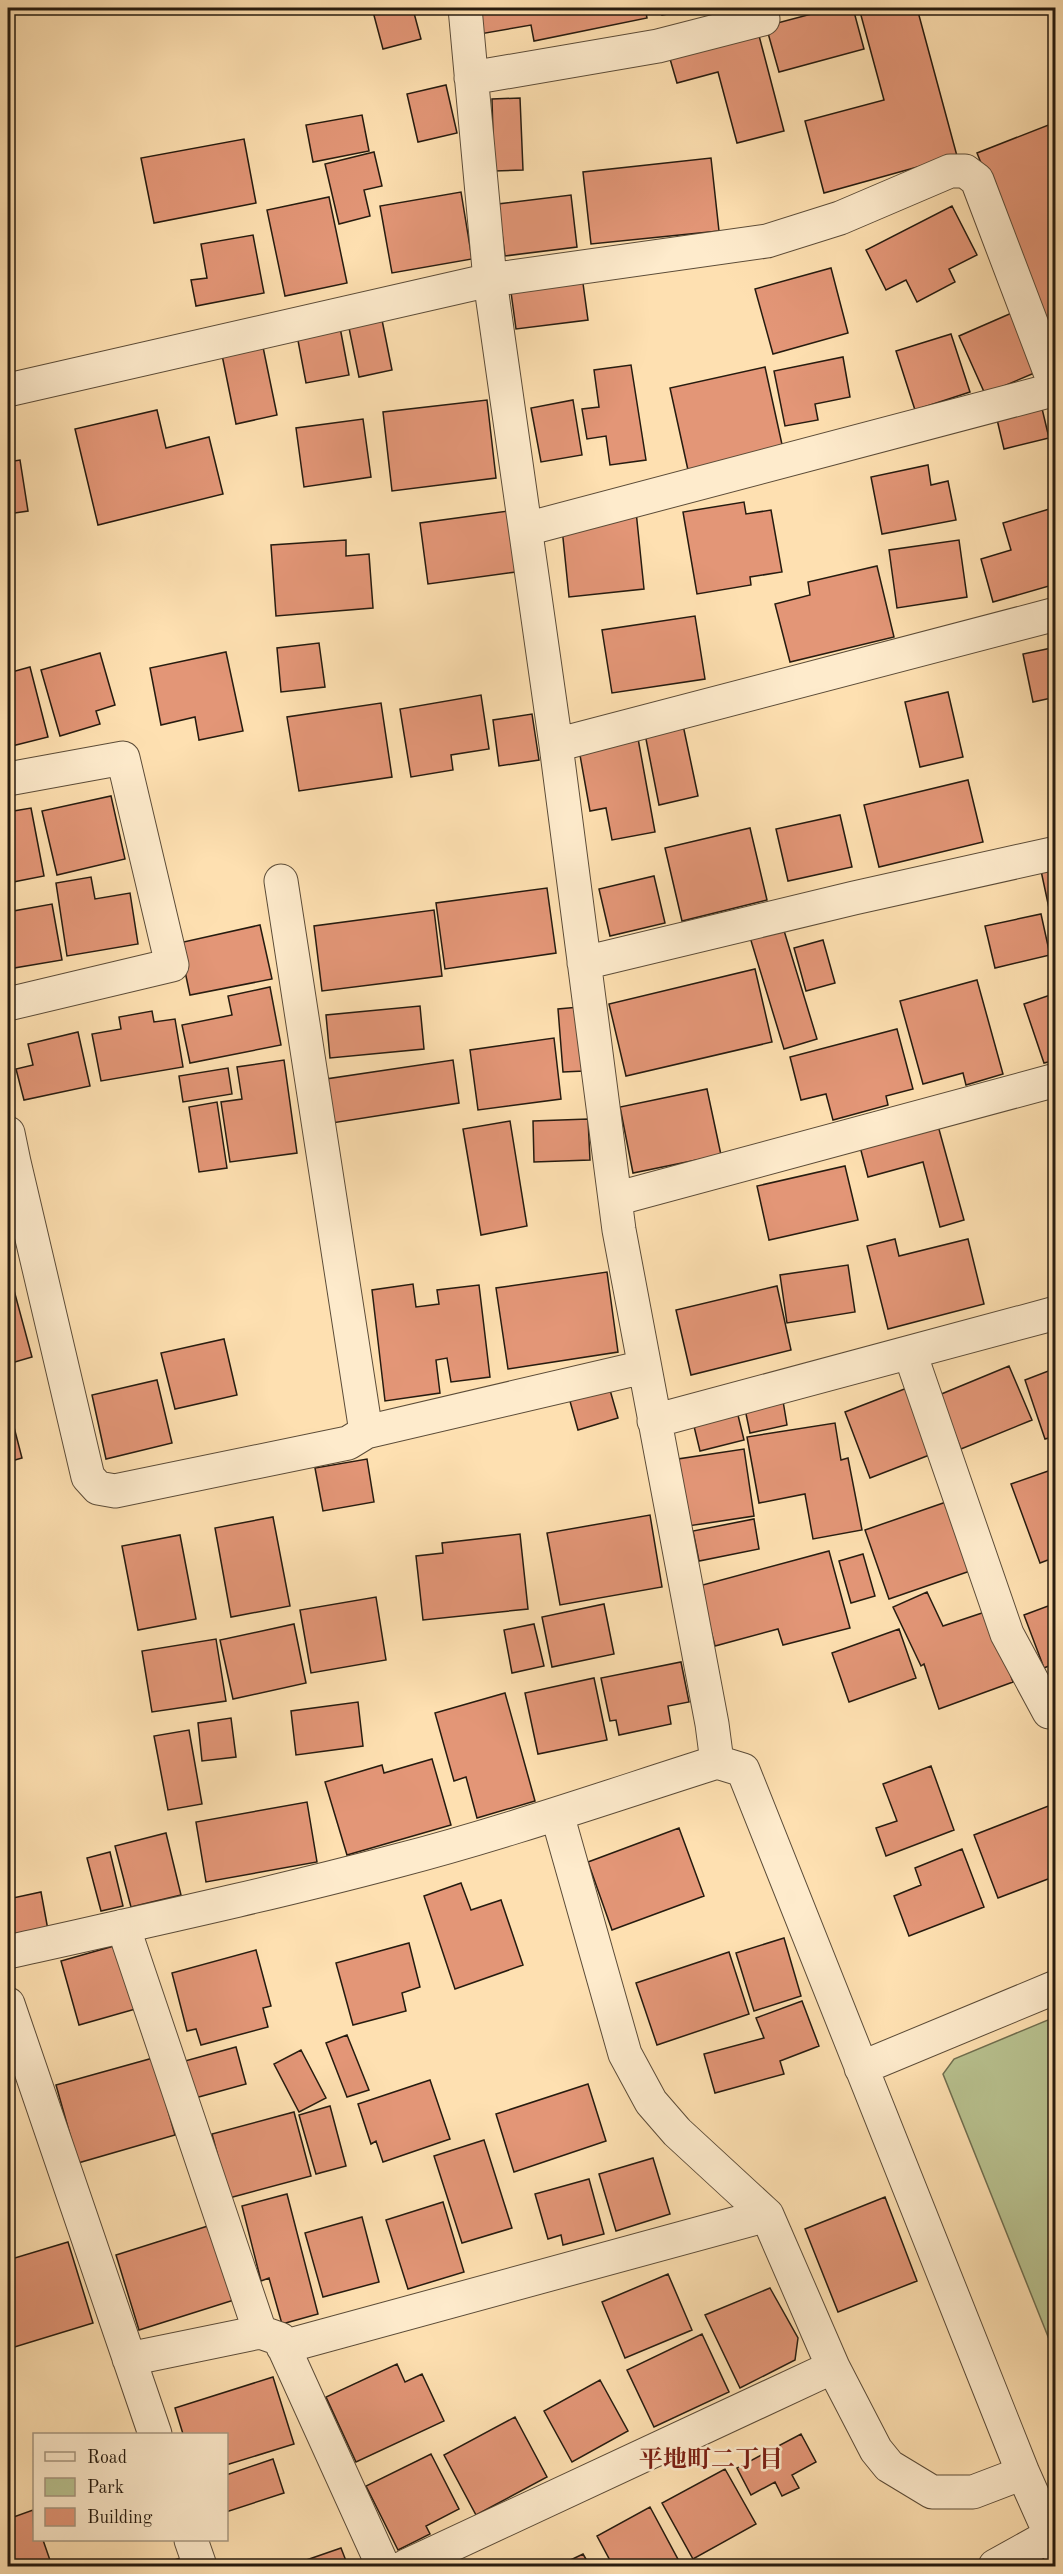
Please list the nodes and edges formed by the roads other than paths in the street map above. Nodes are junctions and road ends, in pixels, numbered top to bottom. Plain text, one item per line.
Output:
1 (465, 8) edge
2 (763, 19) dead end
3 (471, 78) junction
4 (490, 280) junction
5 (1056, 389) edge
6 (8, 390) edge
7 (526, 529) junction
8 (1056, 614) edge
9 (556, 745) junction
10 (8, 779) edge
11 (1056, 853) edge
12 (281, 881) dead end
13 (584, 963) junction
14 (8, 1004) edge
15 (1056, 1080) edge
16 (10, 1153) edge
17 (615, 1199) junction
18 (1056, 1313) edge
19 (910, 1353) junction
20 (644, 1367) junction
21 (654, 1421) junction
22 (366, 1432) junction
23 (1053, 1716) edge
24 (717, 1762) junction
25 (557, 1814) junction
26 (123, 1926) junction
27 (8, 1952) edge
28 (1056, 1987) edge
29 (8, 2004) edge
30 (861, 2068) junction
31 (767, 2215) junction
32 (271, 2339) junction
33 (129, 2359) junction
34 (833, 2367) junction
35 (155, 2433) edge
36 (1023, 2473) junction
37 (1054, 2538) edge
38 (190, 2541) edge
39 (200, 2566) edge
40 (383, 2566) edge
41 (406, 2566) edge
42 (994, 2566) edge

1 - 3 street
2 - 3 street
3 - 4 street
4 - 5 street
4 - 6 street
4 - 7 street
5 - 7 street
7 - 9 street
8 - 9 street
9 - 13 street
10 - 14 street
11 - 13 street
12 - 22 street
13 - 17 street
15 - 17 street
16 - 22 street
17 - 20 street
18 - 19 street
19 - 21 street
19 - 23 street
20 - 21 street
20 - 22 street
21 - 24 street
24 - 25 street
24 - 30 street
25 - 26 street
25 - 31 street
26 - 27 street
26 - 32 street
28 - 30 street
29 - 33 street
30 - 36 street
31 - 32 street
31 - 34 street
32 - 33 street
32 - 40 street
33 - 35 street
34 - 36 street
34 - 41 street
36 - 37 street
37 - 42 street
38 - 39 street

